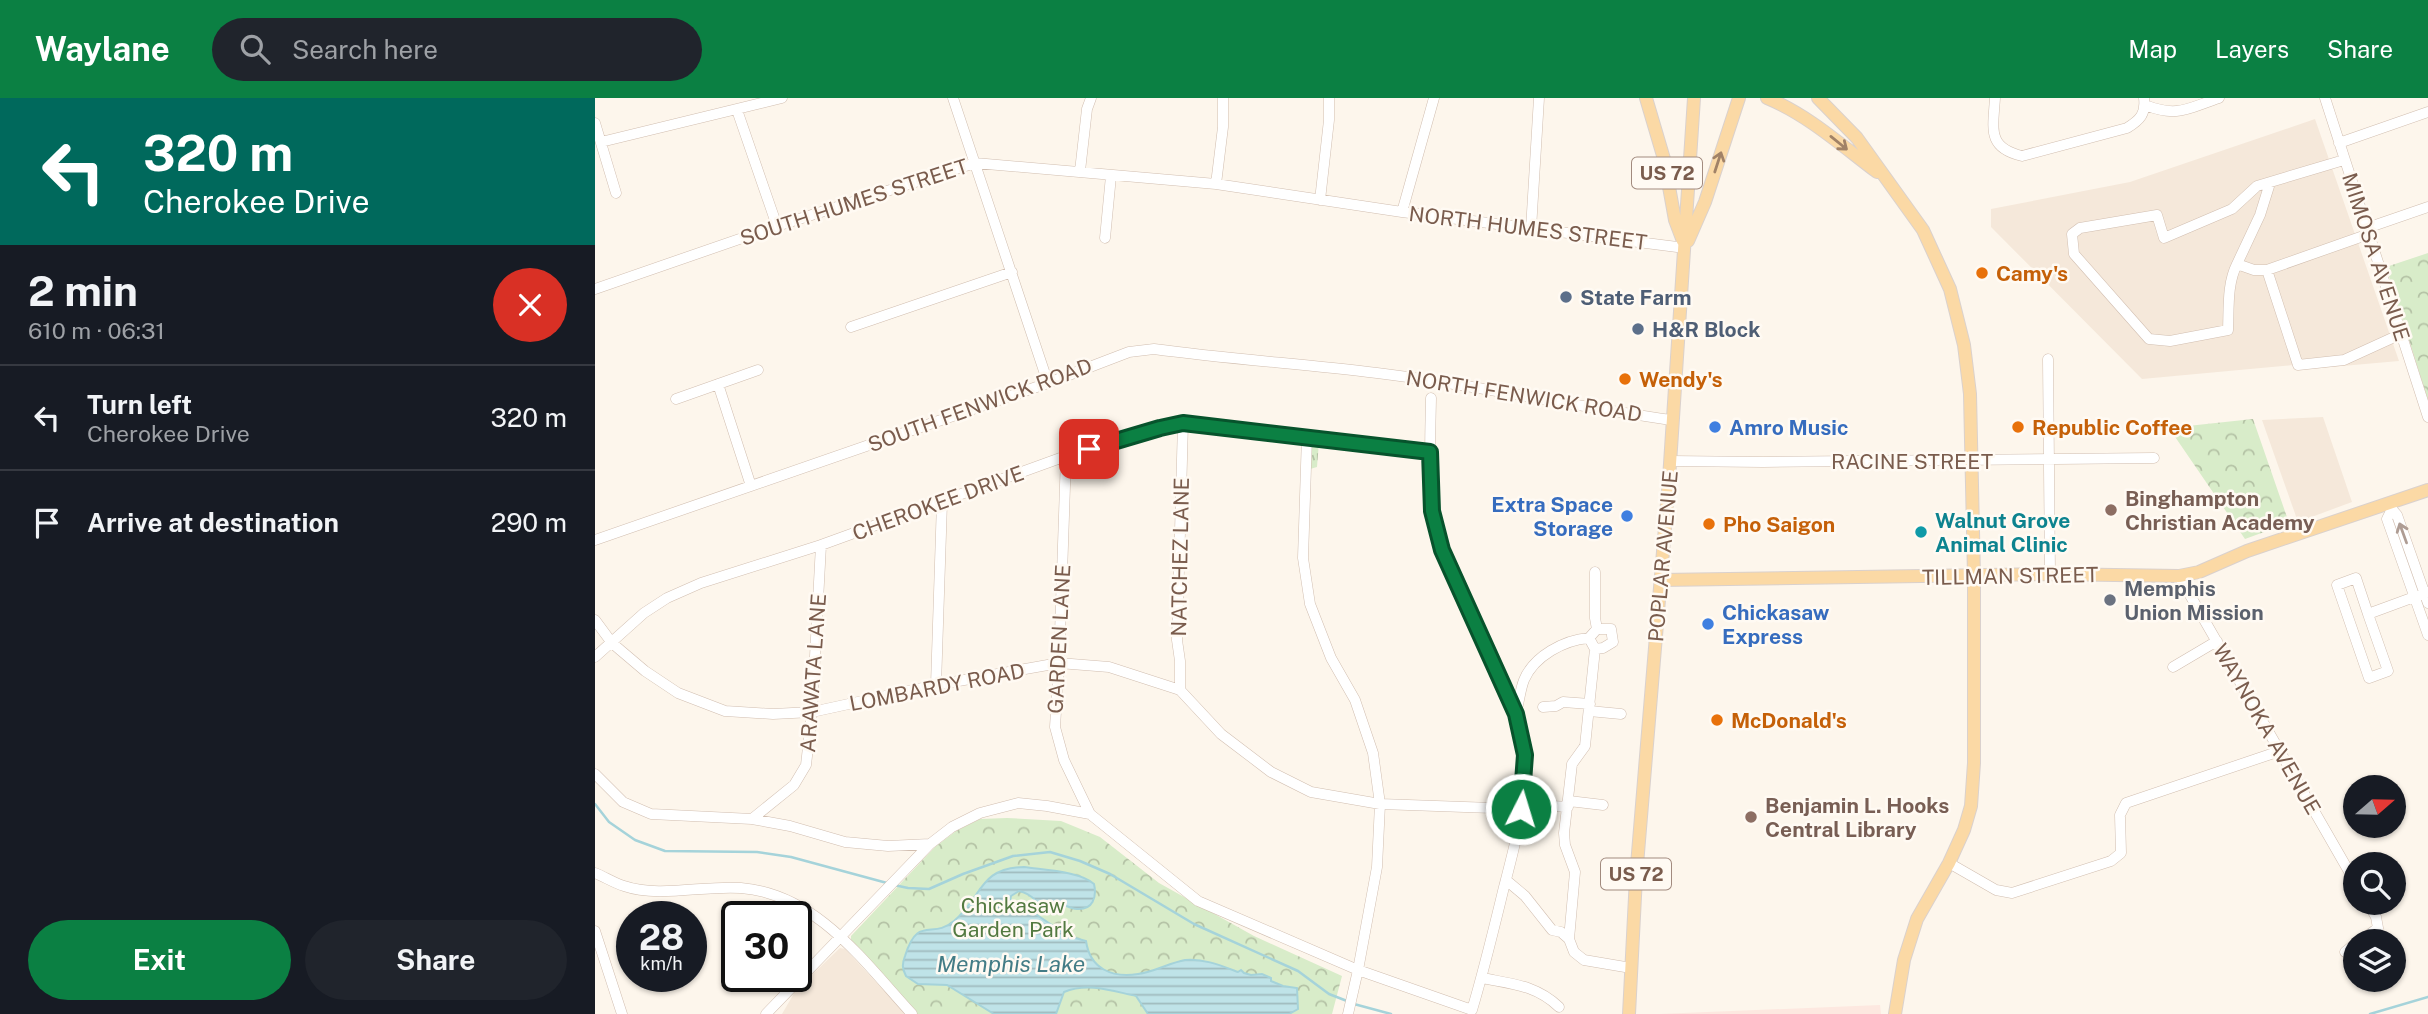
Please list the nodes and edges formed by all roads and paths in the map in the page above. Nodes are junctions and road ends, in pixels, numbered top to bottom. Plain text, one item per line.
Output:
1 (782, 98) edge
2 (953, 98) edge
3 (1091, 98) edge
4 (1223, 98) edge
5 (1329, 98) edge
6 (1434, 98) edge
7 (1539, 98) edge
8 (1646, 98) edge
9 (1695, 98) edge
10 (1767, 98) edge
11 (1818, 98) edge
12 (1995, 98) edge
13 (2219, 98) edge
14 (2325, 98) edge
15 (2145, 102) edge
16 (1737, 103) edge
17 (737, 110) junction
18 (2428, 112) edge
19 (595, 123) edge
20 (601, 142) junction
21 (2339, 143) junction
22 (2344, 160) junction
23 (975, 163) junction
24 (1080, 171) junction
25 (1111, 176) junction
26 (1888, 180) junction
27 (2270, 183) junction
28 (1216, 184) junction
29 (616, 193) dead end
30 (1319, 200) junction
31 (2428, 206) edge
32 (1371, 207) joint
33 (1402, 212) junction
34 (777, 226) junction
35 (1531, 229) junction
36 (2367, 231) junction
37 (1104, 238) dead end
38 (1685, 248) junction
39 (2237, 264) junction
40 (2267, 270) junction
41 (1012, 272) junction
42 (595, 289) edge
43 (851, 327) dead end
44 (2401, 334) junction
45 (2048, 359) dead end
46 (758, 370) dead end
47 (1376, 373) joint
48 (1048, 383) junction
49 (718, 384) junction
50 (1431, 398) dead end
51 (676, 399) dead end
52 (2428, 417) edge
53 (1671, 420) junction
54 (1183, 423) junction
55 (1307, 436) junction
56 (1430, 452) junction
57 (1066, 456) junction
58 (2154, 458) dead end
59 (2049, 460) junction
60 (1670, 461) junction
61 (1971, 461) junction
62 (751, 486) junction
63 (2428, 490) edge
64 (942, 502) junction
65 (2390, 507) junction
66 (595, 540) edge
67 (821, 545) junction
68 (1595, 572) dead end
69 (2050, 574) junction
70 (1974, 576) junction
71 (2179, 576) junction
72 (1661, 580) junction
73 (2424, 596) edge
74 (2363, 598) junction
75 (2344, 605) junction
76 (2368, 614) junction
77 (595, 620) edge
78 (1597, 629) junction
79 (2428, 635) edge
80 (1589, 638) junction
81 (2217, 640) junction
82 (2378, 641) junction
83 (612, 643) junction
84 (2359, 647) junction
85 (1595, 649) junction
86 (595, 657) edge
87 (1059, 663) junction
88 (2173, 667) dead end
89 (936, 685) junction
90 (1180, 690) junction
91 (1543, 707) dead end
92 (1589, 708) junction
93 (812, 712) junction
94 (1516, 714) junction
95 (1621, 714) dead end
96 (2280, 751) junction
97 (595, 774) edge
98 (1380, 804) junction
99 (1569, 804) junction
100 (1537, 805) dead end
101 (1603, 805) dead end
102 (1521, 809) junction
103 (1090, 814) junction
104 (752, 819) junction
105 (930, 844) junction
106 (2343, 861) edge
107 (1949, 863) junction
108 (595, 873) edge
109 (1506, 880) junction
110 (595, 931) edge
111 (841, 937) junction
112 (1569, 939) junction
113 (1631, 968) junction
114 (1359, 970) junction
115 (1482, 978) junction
116 (781, 1000) junction
117 (1559, 1007) dead end
118 (622, 1014) edge
119 (766, 1014) edge
120 (776, 1014) edge
121 (912, 1014) edge
122 (1348, 1014) edge
123 (1629, 1014) edge
124 (1895, 1014) edge

1 - 17 street
2 - 23 street
3 - 24 street
4 - 28 street
5 - 30 street
6 - 33 street
7 - 35 street
8 - 38 main road, US 72
9 - 38 main road, POPLAR AVENUE
10 -> 26 main road
11 - 26 main road
12 - 15 street
13 - 15 street
14 - 21 street, MIMOSA AVENUE
38 -> 16 main road, US 72
17 - 20 street
17 - 34 street
18 - 21 street
19 - 20 street
20 - 29 street
21 - 22 street, MIMOSA AVENUE
22 - 27 street
22 - 36 street, MIMOSA AVENUE
23 - 24 street, SOUTH HUMES STREET
23 - 34 street, SOUTH HUMES STREET
23 - 41 street
24 - 25 street, SOUTH HUMES STREET
25 - 28 street, SOUTH HUMES STREET
25 - 37 street
26 - 61 main road
27 - 39 street
27 - 39 street
28 - 30 street, SOUTH HUMES STREET
30 - 32 street, SOUTH HUMES STREET
31 - 36 street
32 - 33 street, NORTH HUMES STREET
33 - 35 street, NORTH HUMES STREET
34 - 42 street, SOUTH HUMES STREET
35 - 38 street, NORTH HUMES STREET
36 - 40 street
36 - 44 street, MIMOSA AVENUE
38 - 53 main road, POPLAR AVENUE / US 72
39 - 40 street
40 - 44 street
41 - 43 street
41 - 48 street
44 - 52 street, MIMOSA AVENUE
45 - 59 street
46 - 49 street
47 - 48 street, SOUTH FENWICK ROAD
47 - 53 street, NORTH FENWICK ROAD
48 - 62 street, SOUTH FENWICK ROAD
49 - 51 street
49 - 62 street
50 - 56 street
53 - 60 main road, POPLAR AVENUE / US 72
54 - 55 street, CHEROKEE DRIVE
54 - 57 street, CHEROKEE DRIVE
54 - 90 street, NATCHEZ LANE
55 - 56 street, CHEROKEE DRIVE
55 - 98 street
56 - 94 street
57 - 64 street, CHEROKEE DRIVE
57 - 87 street, GARDEN LANE
58 - 59 street, RACINE STREET
59 - 61 street, RACINE STREET
59 - 69 street
60 - 61 street, RACINE STREET
60 - 72 main road, POPLAR AVENUE / US 72
61 - 70 main road
62 - 66 street, SOUTH FENWICK ROAD
63 - 65 main road, TILLMAN STREET
64 - 67 street, CHEROKEE DRIVE
64 - 89 street
65 - 71 main road, TILLMAN STREET
65 - 73 street
67 - 83 street, CHEROKEE DRIVE
67 - 93 street, ARAWATA LANE
68 - 78 street
69 - 70 main road, TILLMAN STREET
69 - 71 main road, TILLMAN STREET
70 - 72 main road, TILLMAN STREET
70 - 107 main road
71 - 81 street, WAYNOKA AVENUE
72 - 113 main road, POPLAR AVENUE / US 72
73 - 76 street
73 - 79 street
74 - 75 street
74 - 75 street
74 - 76 street
75 - 84 street
76 - 82 street
77 - 83 street, LOMBARDY ROAD
78 - 80 street
78 - 85 street
80 - 85 street
80 - 94 street
81 - 88 street
81 - 96 street, WAYNOKA AVENUE
82 - 84 street
82 - 84 street
83 - 86 street, CHEROKEE DRIVE
83 - 93 street, LOMBARDY ROAD
85 - 92 street
87 - 89 street, LOMBARDY ROAD
87 - 90 street, LOMBARDY ROAD
87 - 103 street, GARDEN LANE
89 - 93 street, LOMBARDY ROAD
90 - 98 street, LOMBARDY ROAD
91 - 92 street
92 - 95 street
92 - 99 street
93 - 104 street, ARAWATA LANE
94 - 102 street
96 - 106 street, WAYNOKA AVENUE
96 - 107 street
97 - 104 street
98 - 102 street, LOMBARDY ROAD
98 - 114 street
99 - 100 street
99 - 101 street
99 - 112 street
102 - 109 street
103 - 105 street
103 - 114 street
104 - 105 street
105 - 111 street
107 - 124 main road
108 - 111 street
109 - 112 street
109 - 115 street
110 - 118 street
111 - 116 street
111 - 121 street
112 - 113 street
113 - 123 main road, POPLAR AVENUE / US 72
114 - 115 street
114 - 122 street
115 - 117 street
116 - 119 street
116 - 120 street

